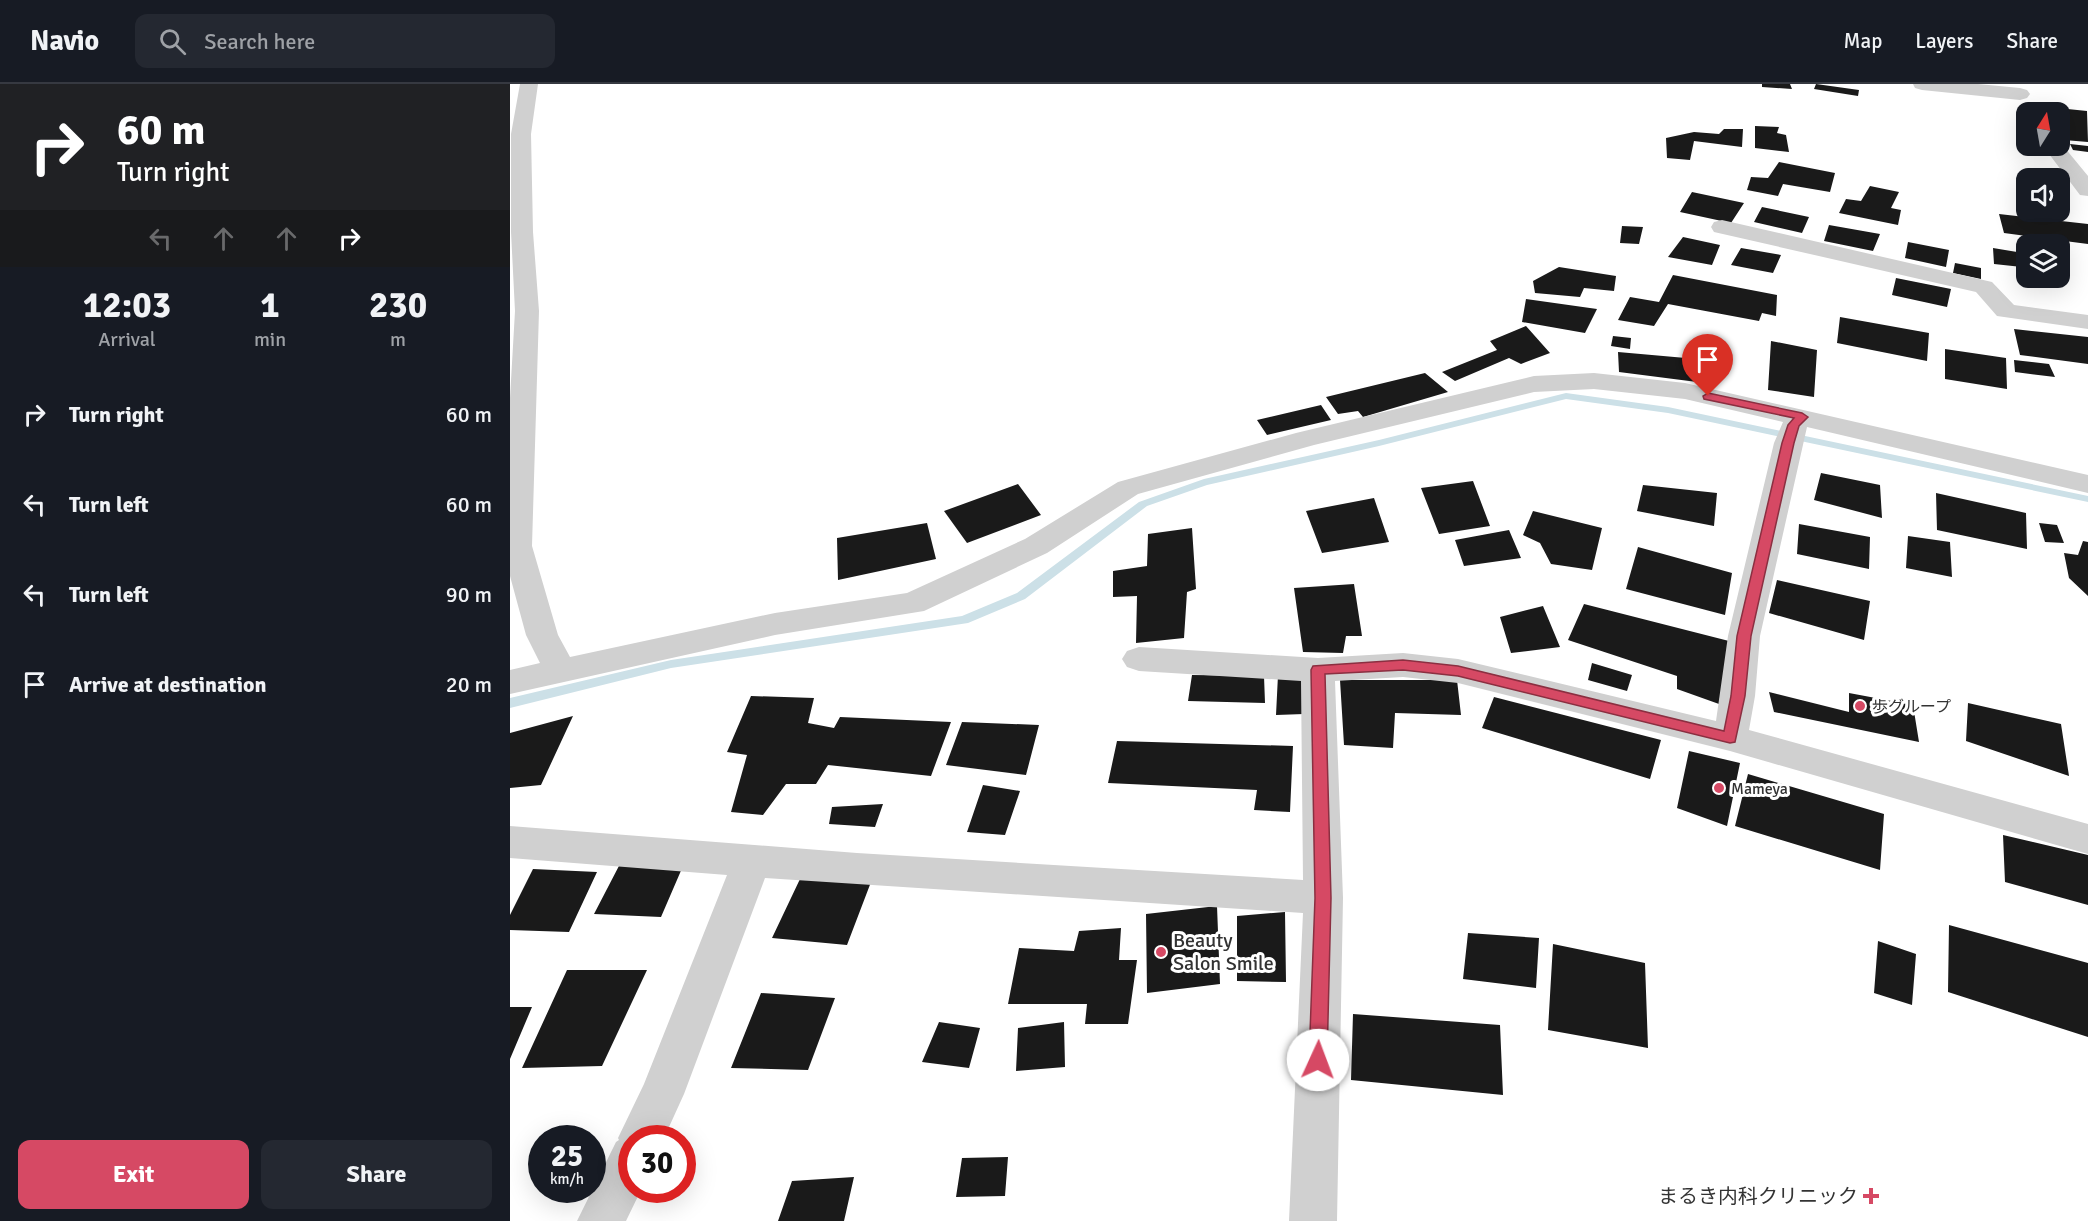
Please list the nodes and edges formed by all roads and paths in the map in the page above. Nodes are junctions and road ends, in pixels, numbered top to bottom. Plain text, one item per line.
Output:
1 (529, 84) edge
2 (1922, 84) edge
3 (2018, 89) edge
4 (2061, 156) edge
5 (2088, 190) edge
6 (1722, 227) dead end
7 (2088, 321) edge
8 (1795, 428) junction
9 (2088, 484) edge
10 (1139, 659) dead end
11 (560, 670) junction
12 (1318, 670) junction
13 (510, 682) edge
14 (1730, 738) junction
15 (2088, 838) edge
16 (510, 842) edge
17 (752, 861) junction
18 (1321, 869) junction
19 (647, 1125) edge
20 (618, 1186) edge
21 (601, 1221) edge
22 (1313, 1221) edge

1 - 11 street
2 - 3 street
4 - 5 street
6 - 7 street
8 - 9 street
8 - 11 street
8 - 14 street
10 - 12 street
11 - 13 street
12 - 14 street
12 - 18 street
14 - 15 street
16 - 17 street
17 - 18 street
17 - 19 street
18 - 22 street
20 - 21 street

